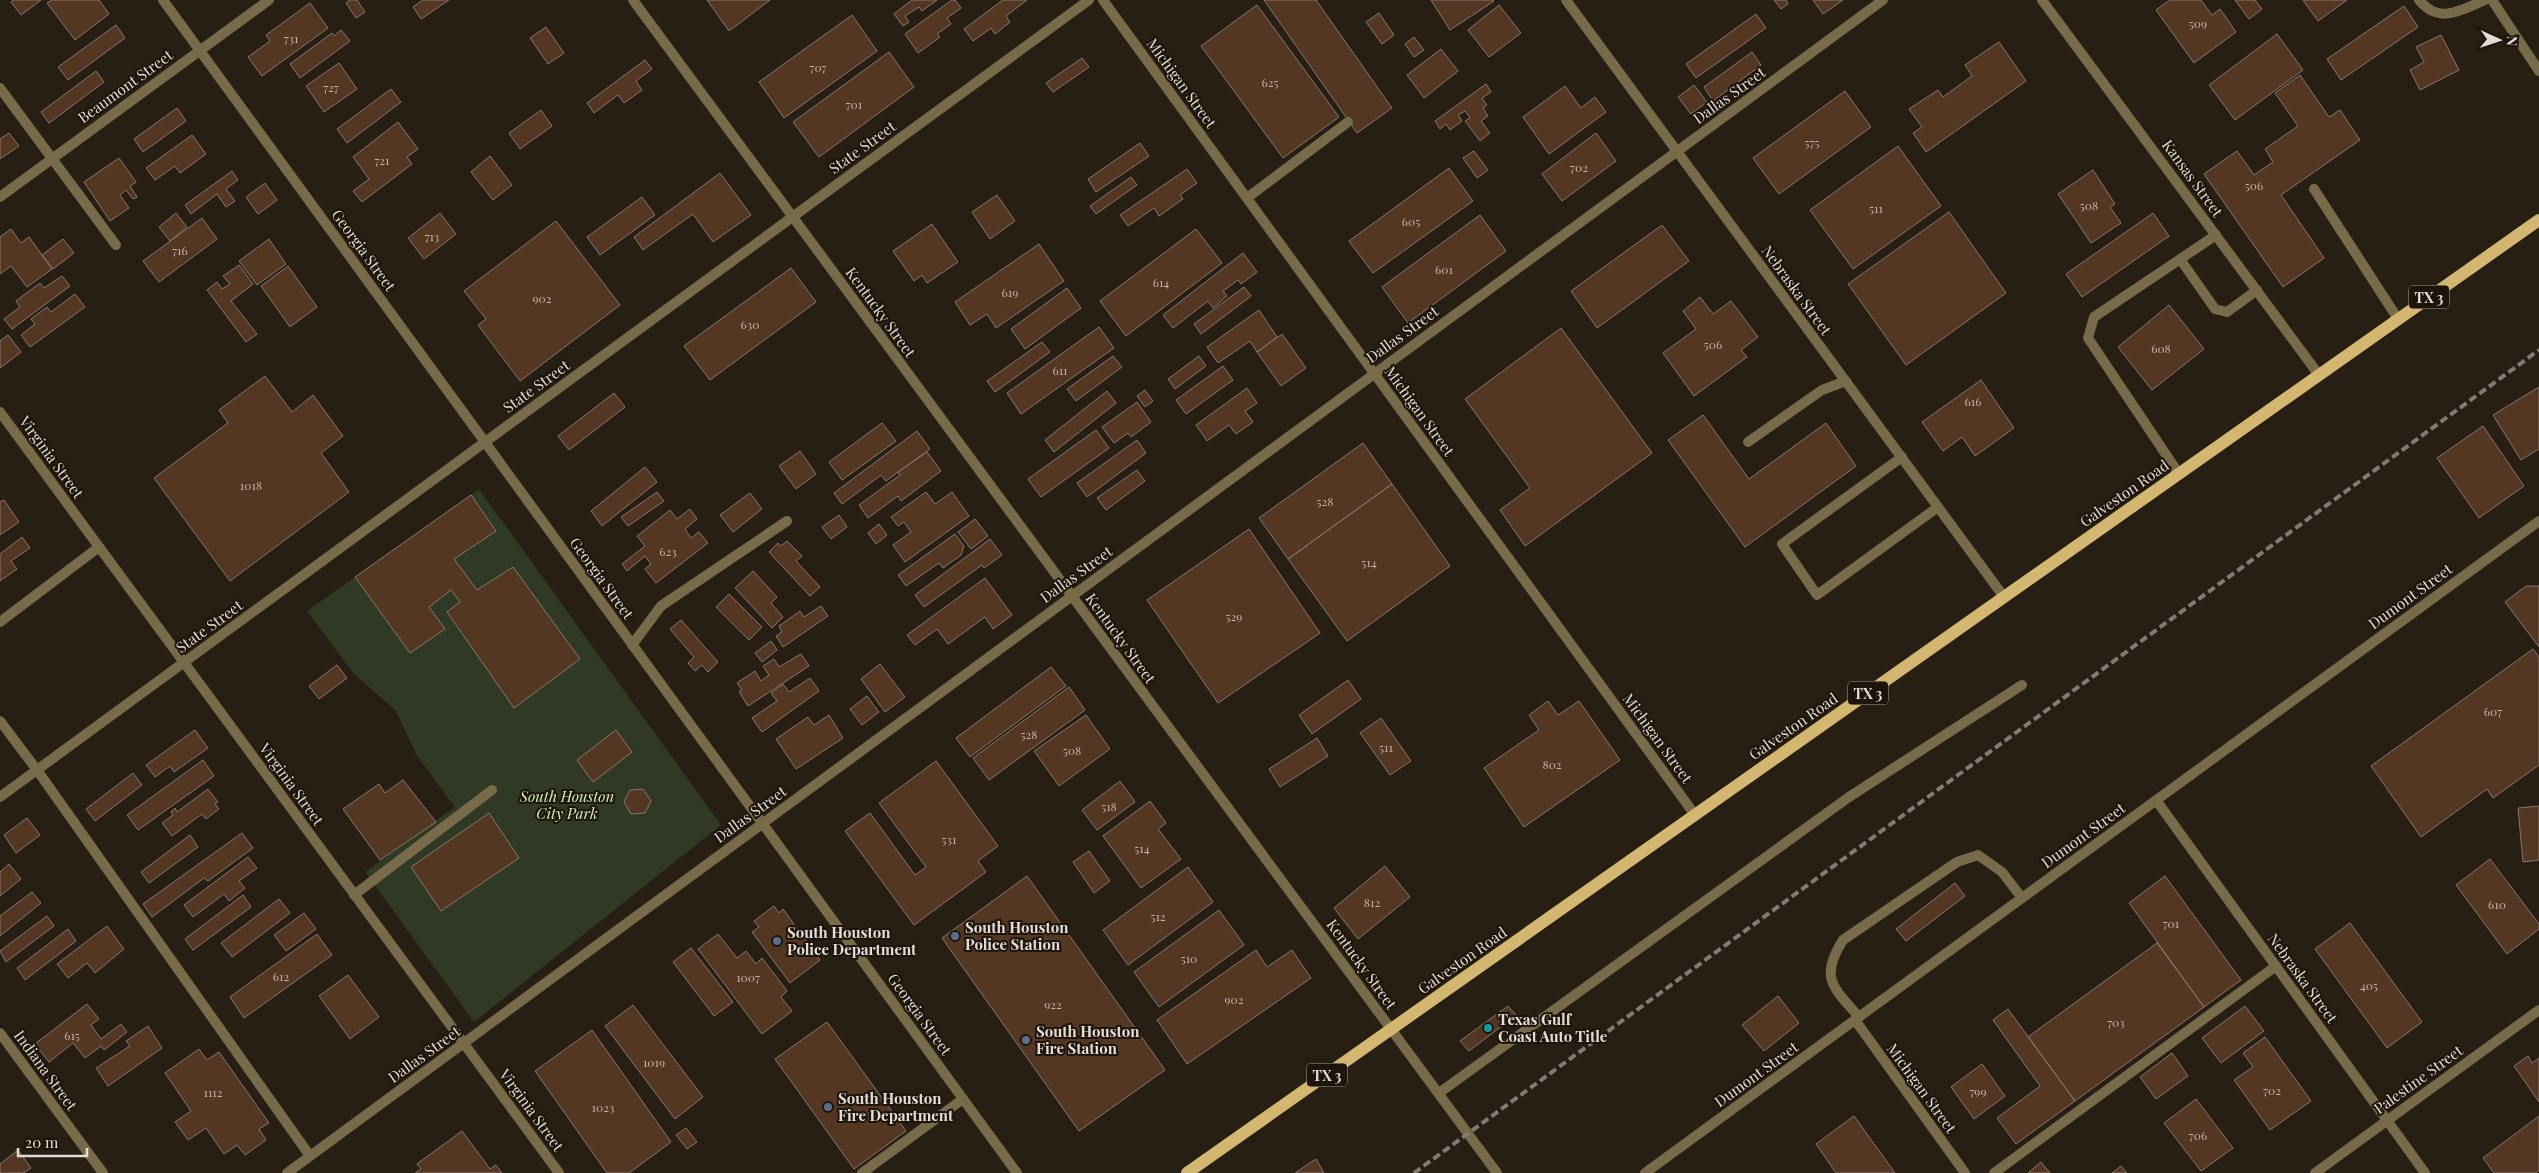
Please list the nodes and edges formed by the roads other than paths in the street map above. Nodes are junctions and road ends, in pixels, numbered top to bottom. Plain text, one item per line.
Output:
1 (163, 0) edge
2 (269, 0) edge
3 (1089, 0) edge
4 (1103, 0) edge
5 (1566, 0) edge
6 (1883, 0) edge
7 (2042, 0) edge
8 (2419, 0) edge
9 (2485, 0) edge
10 (2492, 0) edge
11 (638, 2) edge
12 (200, 50) junction
13 (2539, 71) edge
14 (0, 88) edge
15 (1348, 122) dead end
16 (1677, 151) junction
17 (52, 159) junction
18 (2314, 189) dead end
19 (0, 197) edge
20 (1246, 198) junction
21 (792, 217) junction
22 (2539, 220) edge
23 (2216, 235) junction
24 (116, 245) dead end
25 (2180, 259) junction
26 (2257, 290) junction
27 (2398, 319) junction
28 (1374, 374) junction
29 (2319, 375) junction
30 (1846, 381) junction
31 (0, 412) edge
32 (485, 442) junction
33 (1748, 442) dead end
34 (1902, 457) junction
35 (2179, 474) junction
36 (1938, 507) junction
37 (786, 521) dead end
38 (2539, 521) edge
39 (99, 547) junction
40 (1072, 596) junction
41 (2004, 597) junction
42 (0, 622) edge
43 (632, 645) junction
44 (184, 663) junction
45 (2022, 685) dead end
46 (0, 721) edge
47 (37, 770) junction
48 (492, 790) dead end
49 (0, 797) edge
50 (2156, 800) junction
51 (1695, 815) junction
52 (762, 824) junction
53 (354, 894) junction
54 (2022, 898) junction
55 (2276, 966) junction
56 (2539, 1010) edge
57 (1857, 1019) junction
58 (1391, 1030) junction
59 (0, 1033) edge
60 (464, 1043) junction
61 (1438, 1093) junction
62 (963, 1099) junction
63 (2387, 1120) junction
64 (310, 1156) junction
65 (103, 1173) edge
66 (287, 1173) edge
67 (559, 1173) edge
68 (862, 1173) edge
69 (1016, 1173) edge
70 (1187, 1173) edge
71 (1497, 1173) edge
72 (1645, 1173) edge
73 (1965, 1173) edge
74 (1994, 1173) edge
75 (2315, 1173) edge
76 (2425, 1173) edge

1 - 12 street, Georgia Street
2 - 12 street, Beaumont Street
3 - 21 street, State Street
4 - 20 street, Michigan Street
5 - 16 street, Nebraska Street
6 - 16 street, Dallas Street
7 - 23 street, Kansas Street
8 - 9 street
10 - 13 street
11 - 21 street, Kentucky Street
12 - 17 street, Beaumont Street
12 - 32 street, Georgia Street
14 - 17 street
15 - 20 street
16 - 28 street, Dallas Street
16 - 30 street, Nebraska Street
17 - 19 street, Beaumont Street
17 - 24 street
18 - 27 street
20 - 28 street, Michigan Street
21 - 32 street, State Street
21 - 40 street, Kentucky Street
22 - 27 main road, Galveston Road / TX 3
23 - 25 street
23 - 26 street, Kansas Street
25 - 26 street
25 - 35 street
26 - 29 street, Kansas Street
27 - 29 main road, Galveston Road / TX 3
28 - 40 street, Dallas Street
28 - 51 street, Michigan Street
29 - 35 main road, Galveston Road / TX 3
30 - 33 street
30 - 34 street, Nebraska Street
31 - 39 street, Virginia Street
32 - 43 street, Georgia Street
32 - 44 street, State Street
34 - 36 street, Nebraska Street
34 - 36 street
35 - 41 main road, Galveston Road / TX 3
36 - 41 street, Nebraska Street
37 - 43 street
38 - 50 street, Dumont Street
39 - 42 street
39 - 44 street, Virginia Street
40 - 52 street, Dallas Street
40 - 58 street, Kentucky Street
41 - 51 main road, Galveston Road / TX 3
43 - 52 street, Georgia Street
44 - 47 street, State Street
44 - 53 street, Virginia Street
45 - 61 street
46 - 47 street
47 - 49 street, State Street
47 - 64 street
48 - 53 street
50 - 54 street, Dumont Street
50 - 55 street, Nebraska Street
51 - 58 main road, Galveston Road / TX 3
52 - 60 street, Dallas Street
52 - 62 street, Georgia Street
53 - 60 street, Virginia Street
54 - 57 street, Dumont Street
54 - 57 street, Michigan Street
55 - 63 street, Nebraska Street
55 - 74 street
56 - 63 street, Palestine Street
57 - 72 street, Dumont Street
57 - 73 street, Michigan Street
58 - 61 street, Kentucky Street
58 - 70 main road, Galveston Road / TX 3
59 - 65 street, Indiana Street
60 - 64 street, Dallas Street
60 - 67 street, Virginia Street
61 - 71 street, Kentucky Street
62 - 68 street
62 - 69 street, Georgia Street
63 - 75 street, Palestine Street
63 - 76 street, Nebraska Street
64 - 66 street, Dallas Street

